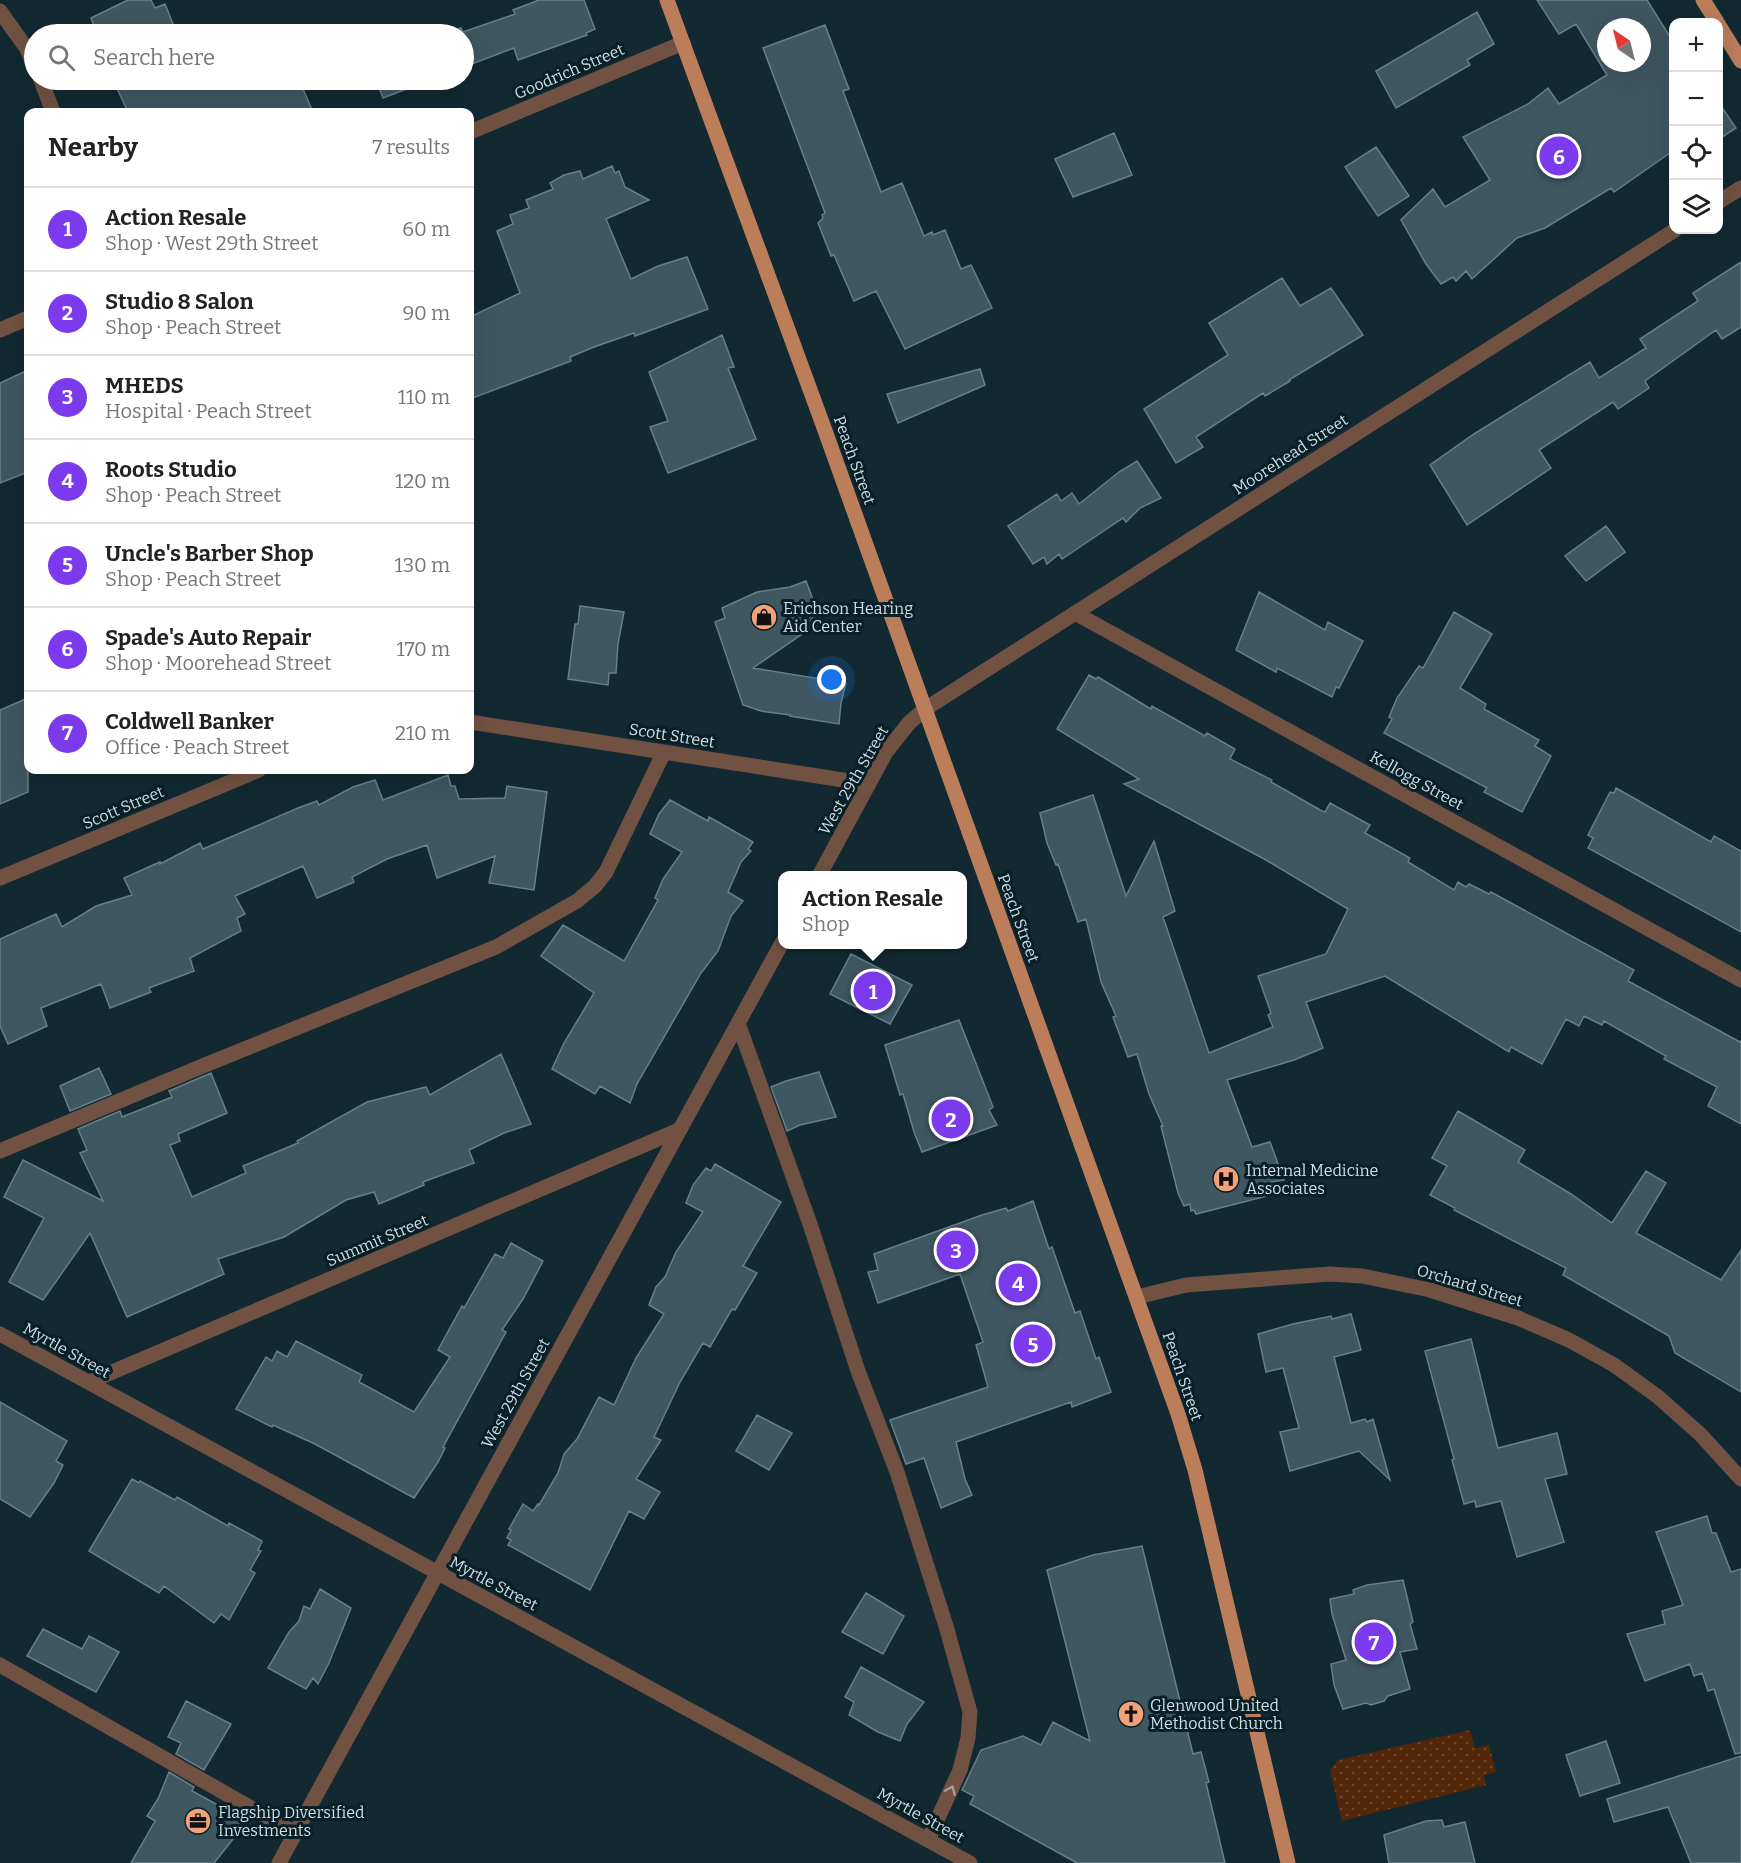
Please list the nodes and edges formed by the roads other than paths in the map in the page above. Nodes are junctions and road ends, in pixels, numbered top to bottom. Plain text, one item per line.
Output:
1 (667, 0) edge
2 (1703, 0) edge
3 (0, 11) edge
4 (1715, 18) edge
5 (1723, 31) edge
6 (683, 43) junction
7 (24, 45) edge
8 (1741, 61) edge
9 (45, 90) edge
10 (52, 108) edge
11 (474, 130) edge
12 (1741, 188) edge
13 (1723, 199) edge
14 (1670, 234) edge
15 (24, 320) edge
16 (0, 330) edge
17 (1075, 613) junction
18 (925, 709) junction
19 (474, 723) edge
20 (664, 752) junction
21 (249, 774) edge
22 (869, 784) junction
23 (822, 871) edge
24 (0, 878) edge
25 (779, 949) edge
26 (1741, 980) edge
27 (738, 1023) junction
28 (680, 1130) junction
29 (0, 1151) edge
30 (1137, 1297) junction
31 (0, 1334) edge
32 (89, 1382) junction
33 (1741, 1479) edge
34 (437, 1573) junction
35 (0, 1665) edge
36 (295, 1833) junction
37 (928, 1840) junction
38 (279, 1863) edge
39 (970, 1863) edge
40 (1288, 1863) edge

1 - 6 main road, Peach Street
2 - 4 main road
3 - 7 street
5 - 8 main road
6 - 11 street, Goodrich Street
6 - 18 main road, Peach Street
9 - 10 street
12 - 13 street
14 - 17 street, Moorehead Street
15 - 16 street
17 - 18 street, Moorehead Street
17 - 26 street, Kellogg Street
18 - 22 street, West 29th Street
18 - 30 main road, Peach Street
19 - 20 street, Scott Street
20 - 22 street, Scott Street
20 - 29 street
21 - 24 street, Scott Street
22 - 23 street, West 29th Street
25 - 27 street, West 29th Street
27 - 28 street, West 29th Street
37 -> 27 street
28 - 32 street, Summit Street
28 - 34 street, West 29th Street
30 - 33 street, Orchard Street
30 - 40 main road, Peach Street
31 - 32 street, Myrtle Street
32 - 34 street, Myrtle Street
34 - 36 street, West 29th Street
34 - 37 street, Myrtle Street
35 - 36 street
36 - 38 street, West 29th Street
37 - 39 street, Myrtle Street

